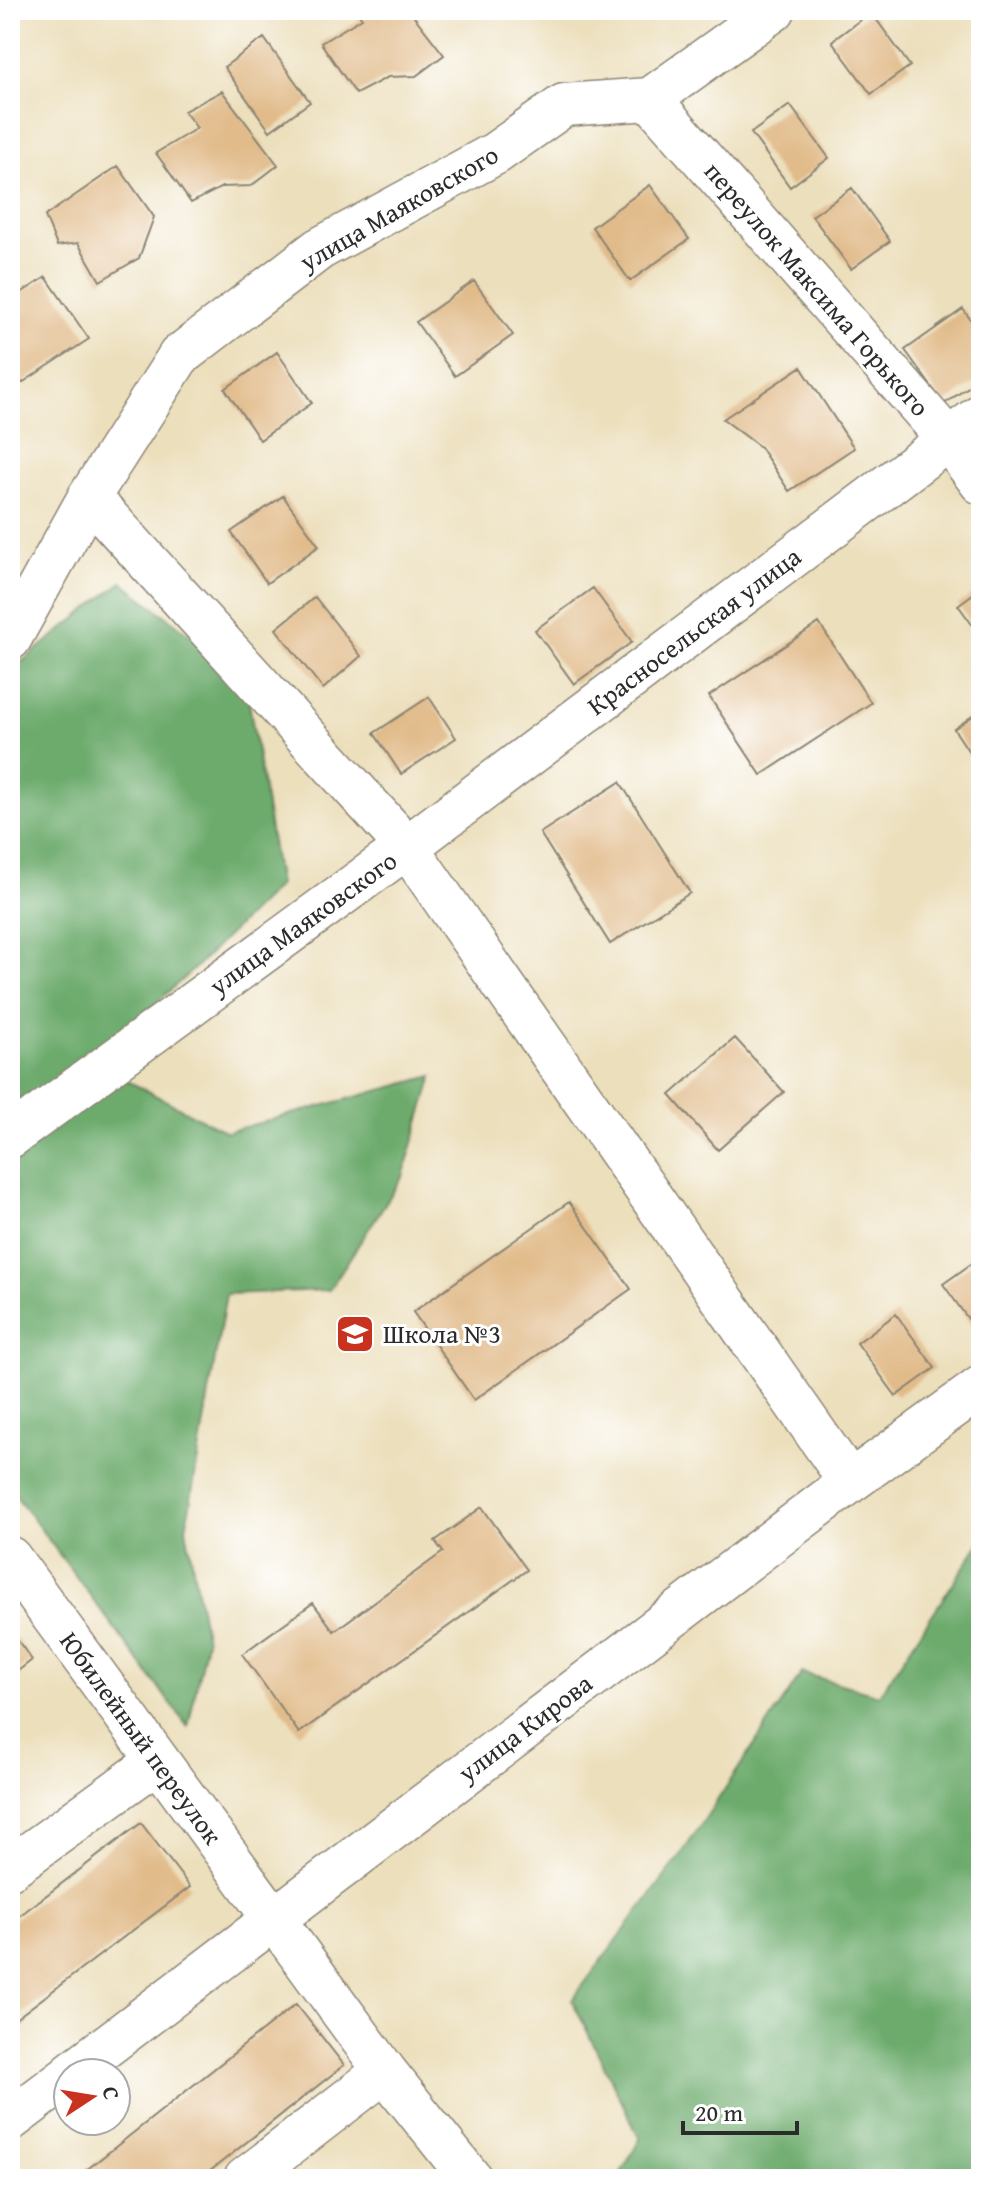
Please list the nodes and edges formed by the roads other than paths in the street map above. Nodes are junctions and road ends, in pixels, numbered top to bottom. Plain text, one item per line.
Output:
1 (774, 10) edge
2 (650, 99) junction
3 (965, 427) edge
4 (981, 483) edge
5 (89, 497) junction
6 (10, 639) edge
7 (407, 847) junction
8 (10, 1137) edge
9 (981, 1387) edge
10 (850, 1482) junction
11 (10, 1558) edge
12 (158, 1761) junction
13 (10, 1868) edge
14 (273, 1919) junction
15 (92, 2057) edge
16 (385, 2071) junction
17 (52, 2088) edge
18 (10, 2120) edge
19 (245, 2179) edge
20 (471, 2179) edge

1 - 2 street
2 - 3 street, переулок Максима Горького
2 - 5 street, улица Маяковского
3 - 4 street, переулок Максима Горького
3 - 7 street, Красносельская улица
5 - 6 street, улица Маяковского
5 - 7 street, улица Маяковского
7 - 8 street, улица Маяковского
7 - 10 street
9 - 10 street, улица Кирова
10 - 14 street, улица Кирова
11 - 12 street, Юбилейный переулок
12 - 13 street
12 - 14 street, Юбилейный переулок
14 - 15 street, улица Кирова
14 - 16 street, Юбилейный переулок
16 - 19 street
16 - 20 street, Юбилейный переулок
17 - 18 street, улица Кирова

